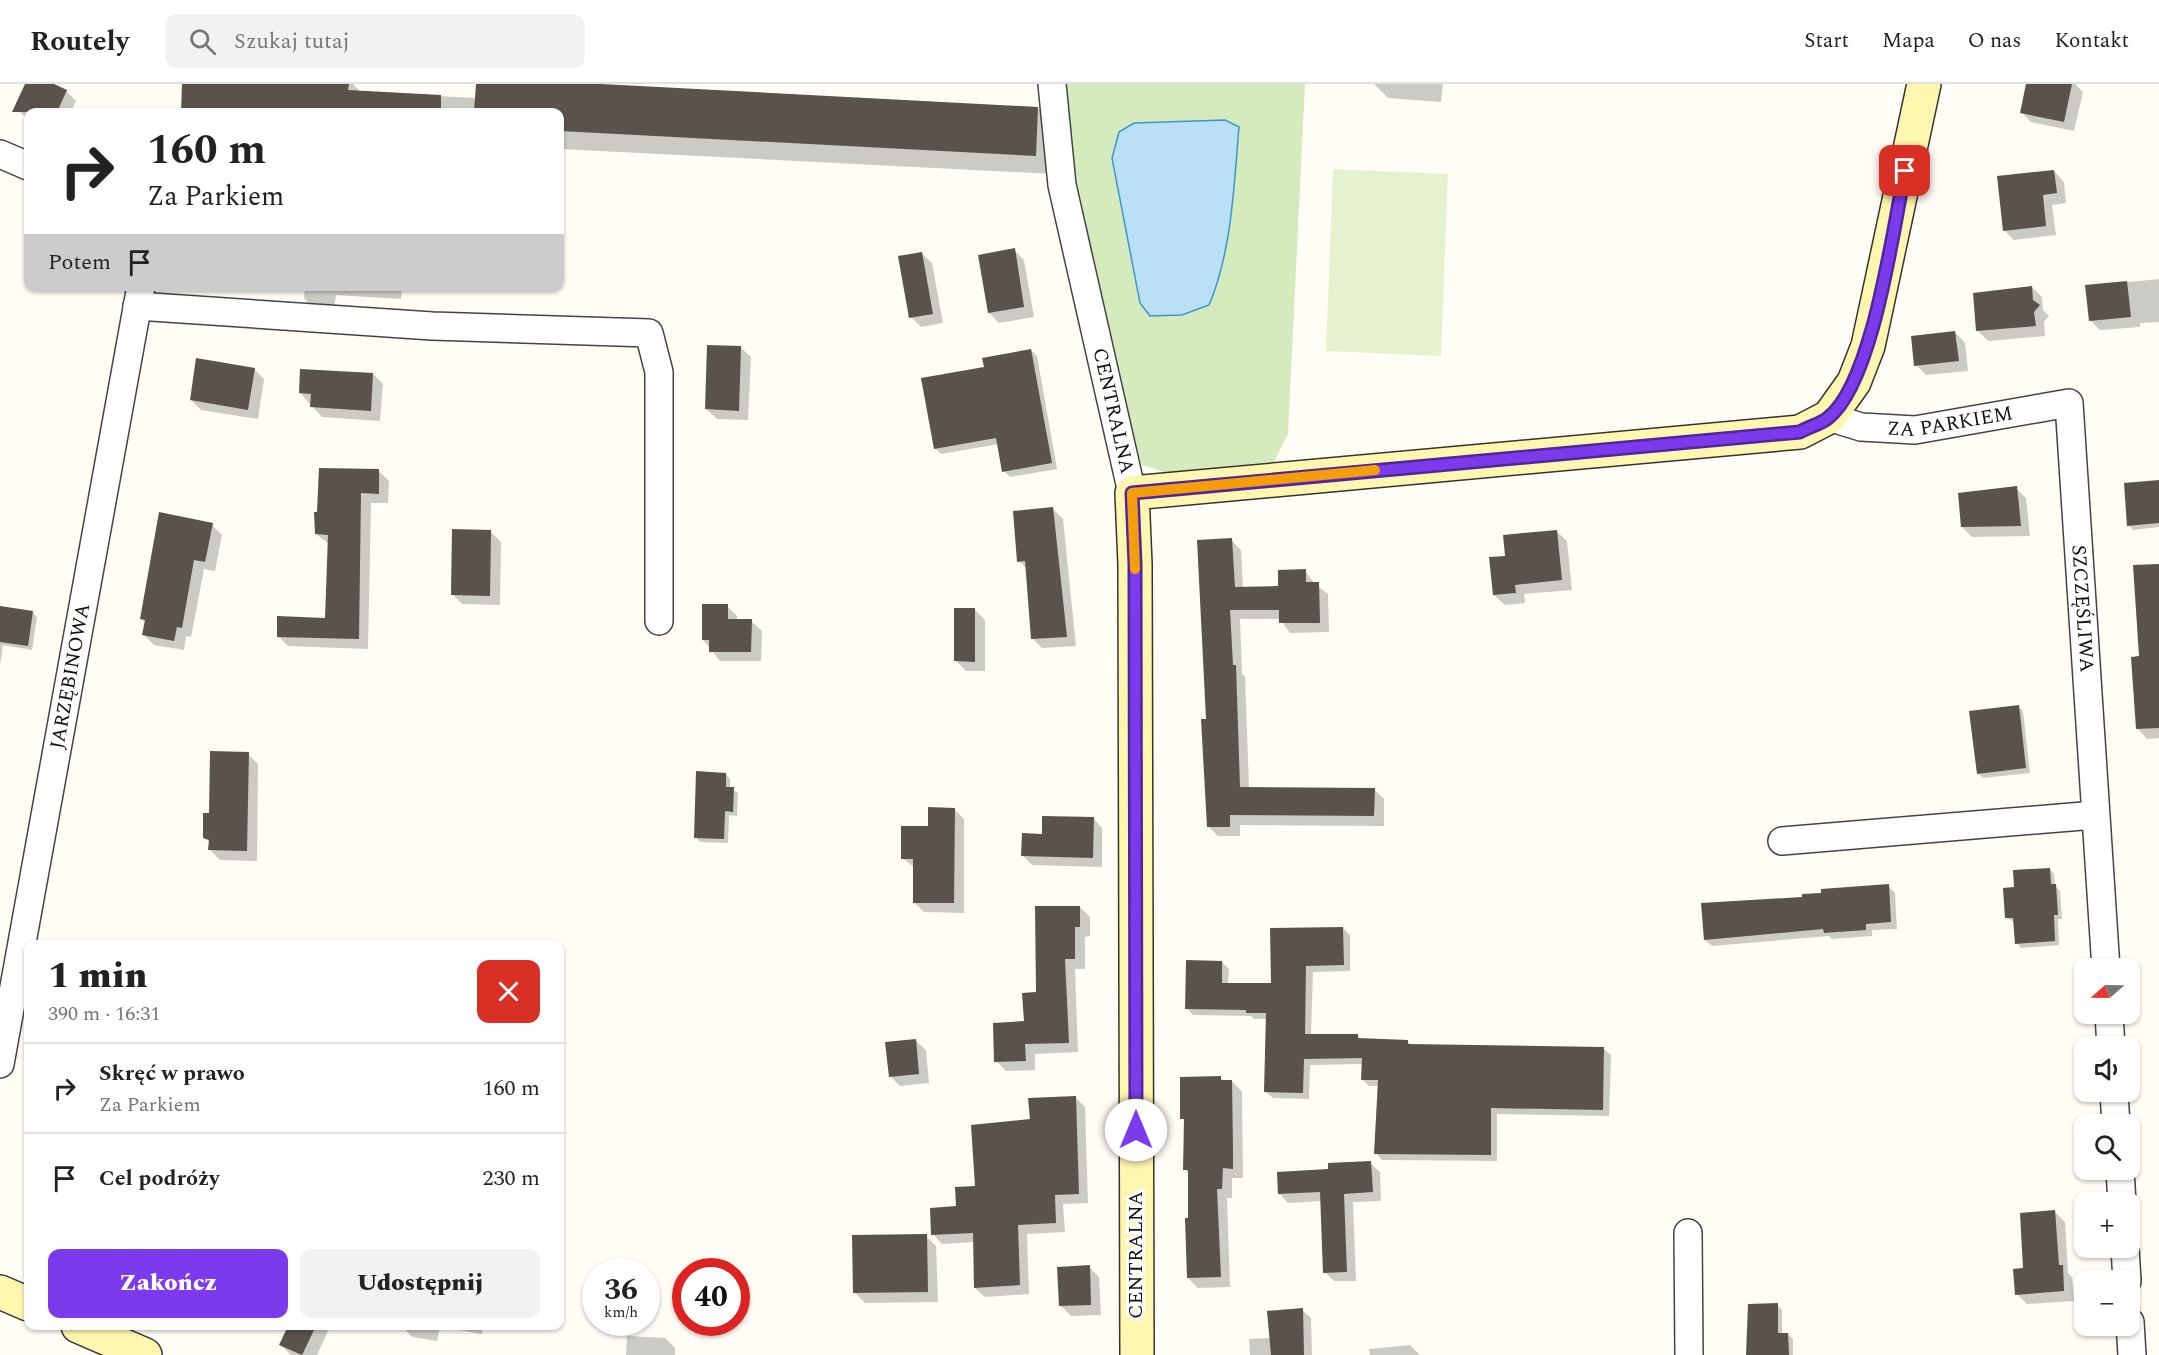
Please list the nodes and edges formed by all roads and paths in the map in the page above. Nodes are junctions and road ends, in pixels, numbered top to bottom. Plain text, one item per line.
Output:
1 (1052, 84) edge
2 (1924, 84) edge
3 (0, 154) edge
4 (24, 164) edge
5 (139, 296) edge
6 (2070, 403) joint
7 (1829, 417) junction
8 (1132, 493) junction
9 (659, 621) dead end
10 (2095, 815) junction
11 (1782, 841) dead end
12 (2105, 958) edge
13 (0, 1064) edge
14 (1688, 1233) dead end
15 (0, 1292) edge
16 (24, 1302) edge
17 (87, 1330) edge
18 (2131, 1336) edge
19 (145, 1355) edge
20 (1137, 1355) edge
21 (1689, 1355) edge
22 (2132, 1355) edge

1 - 8 street, CENTRALNA
2 - 7 street
3 - 4 street
5 - 9 street
5 - 13 street, JARZĘBINOWA
6 - 7 street, ZA PARKIEM
6 - 10 street, SZCZĘŚLIWA
7 - 8 street
8 - 20 street, CENTRALNA
10 - 11 street
10 - 12 street, SZCZĘŚLIWA
14 - 21 street
15 - 16 street
17 - 19 street
18 - 22 street

